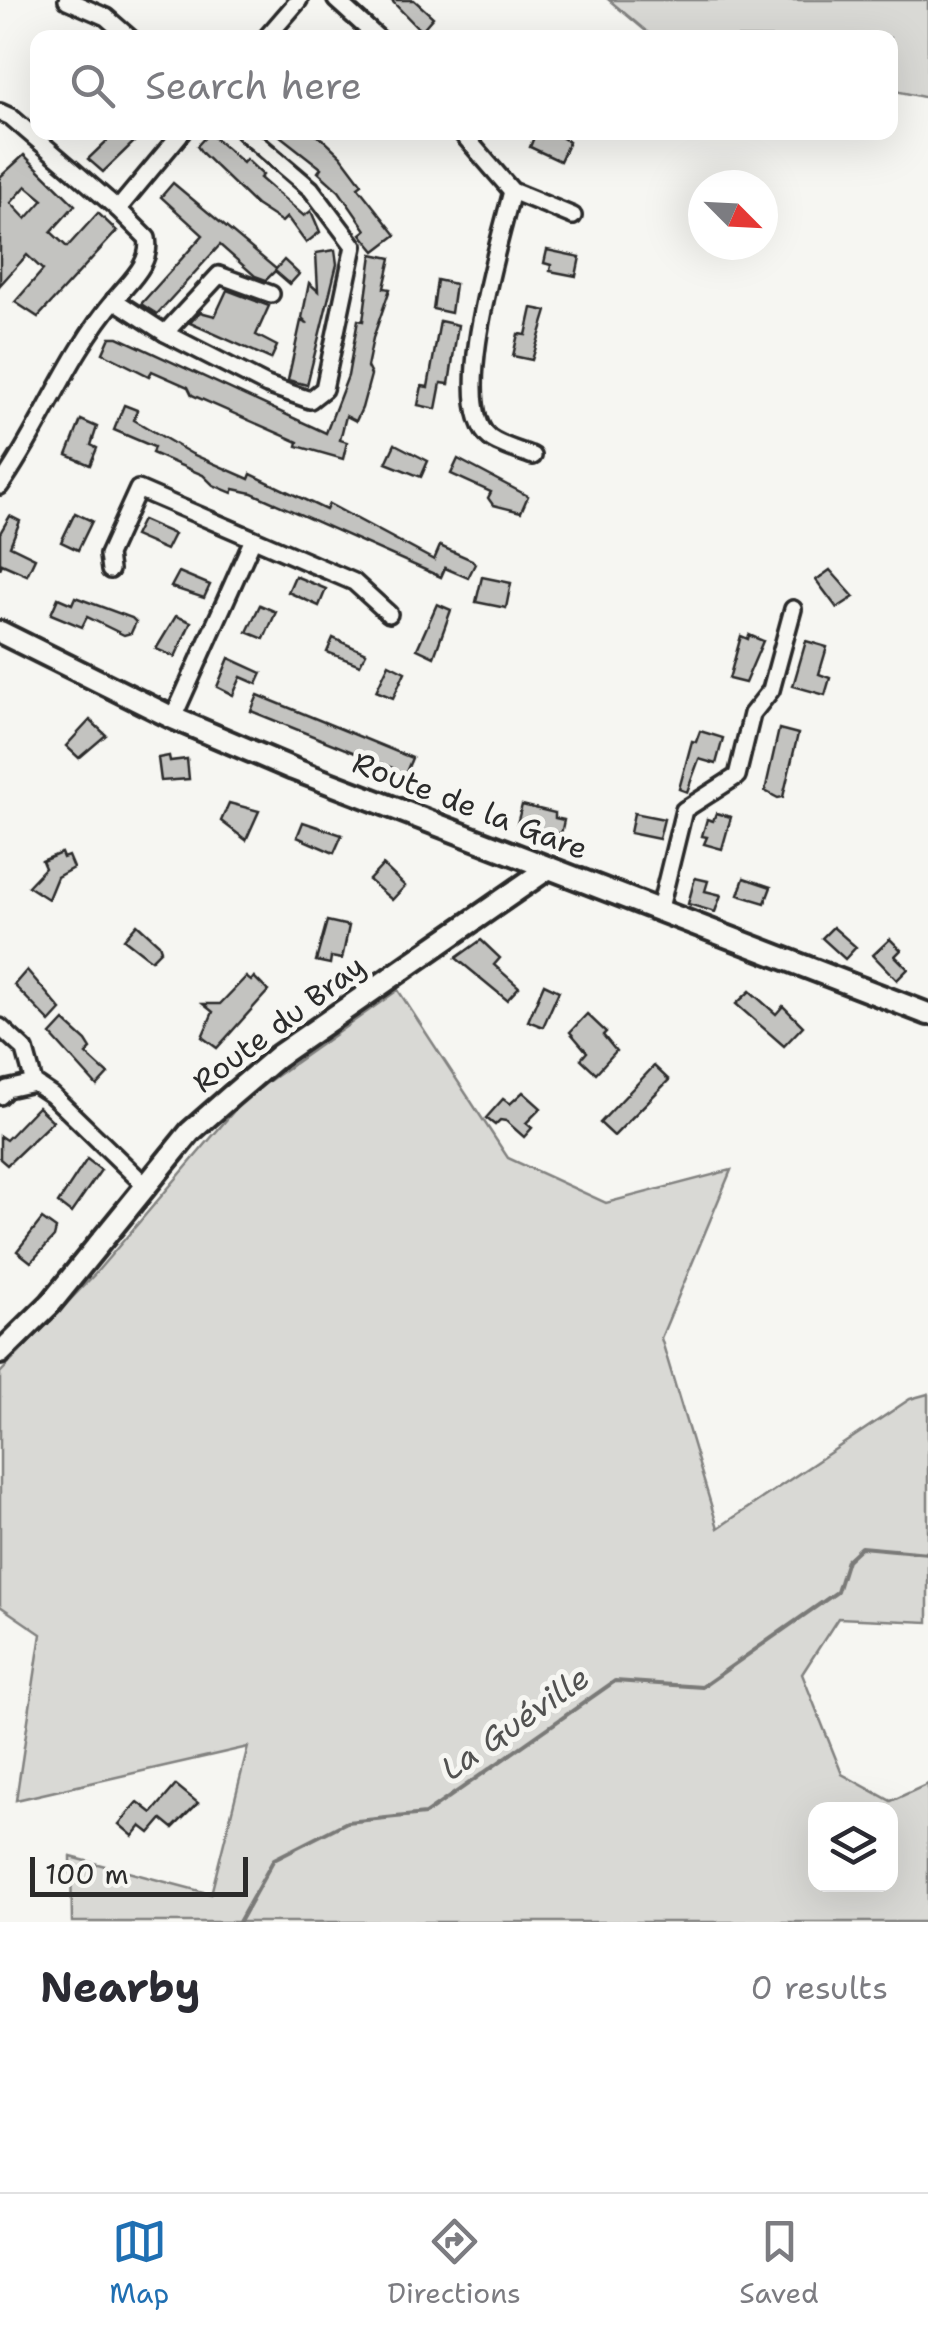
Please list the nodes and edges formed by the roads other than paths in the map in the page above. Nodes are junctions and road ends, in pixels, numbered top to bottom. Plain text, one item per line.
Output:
1 (67, 0) edge
2 (299, 0) edge
3 (336, 0) edge
4 (121, 30) edge
5 (273, 30) edge
6 (369, 30) edge
7 (0, 112) edge
8 (30, 136) edge
9 (34, 140) edge
10 (175, 140) edge
11 (253, 140) edge
12 (469, 140) edge
13 (512, 191) junction
14 (118, 208) junction
15 (573, 216) dead end
16 (271, 294) dead end
17 (114, 300) junction
18 (165, 333) junction
19 (532, 456) dead end
20 (0, 486) edge
21 (253, 539) junction
22 (110, 570) dead end
23 (793, 609) dead end
24 (389, 614) dead end
25 (0, 632) edge
26 (173, 718) junction
27 (547, 869) junction
28 (659, 912) junction
29 (928, 1014) edge
30 (0, 1027) edge
31 (34, 1083) junction
32 (0, 1096) edge
33 (146, 1186) junction
34 (0, 1352) edge

1 - 4 street
2 - 5 street
3 - 6 street
7 - 8 street
9 - 14 street
10 - 14 street
11 - 18 street
12 - 13 street
13 - 15 street
13 - 19 street
14 - 17 street
16 - 18 street
17 - 18 street
17 - 20 street
21 - 22 street
21 - 24 street
21 - 26 street
23 - 28 street
25 - 26 street, Route de la Gare
26 - 27 street, Route de la Gare
27 - 28 street, Route de la Gare
27 - 33 street, Route du Bray
28 - 29 street, Route de la Gare
30 - 31 street
31 - 32 street
31 - 33 street
33 - 34 street, Route du Bray

